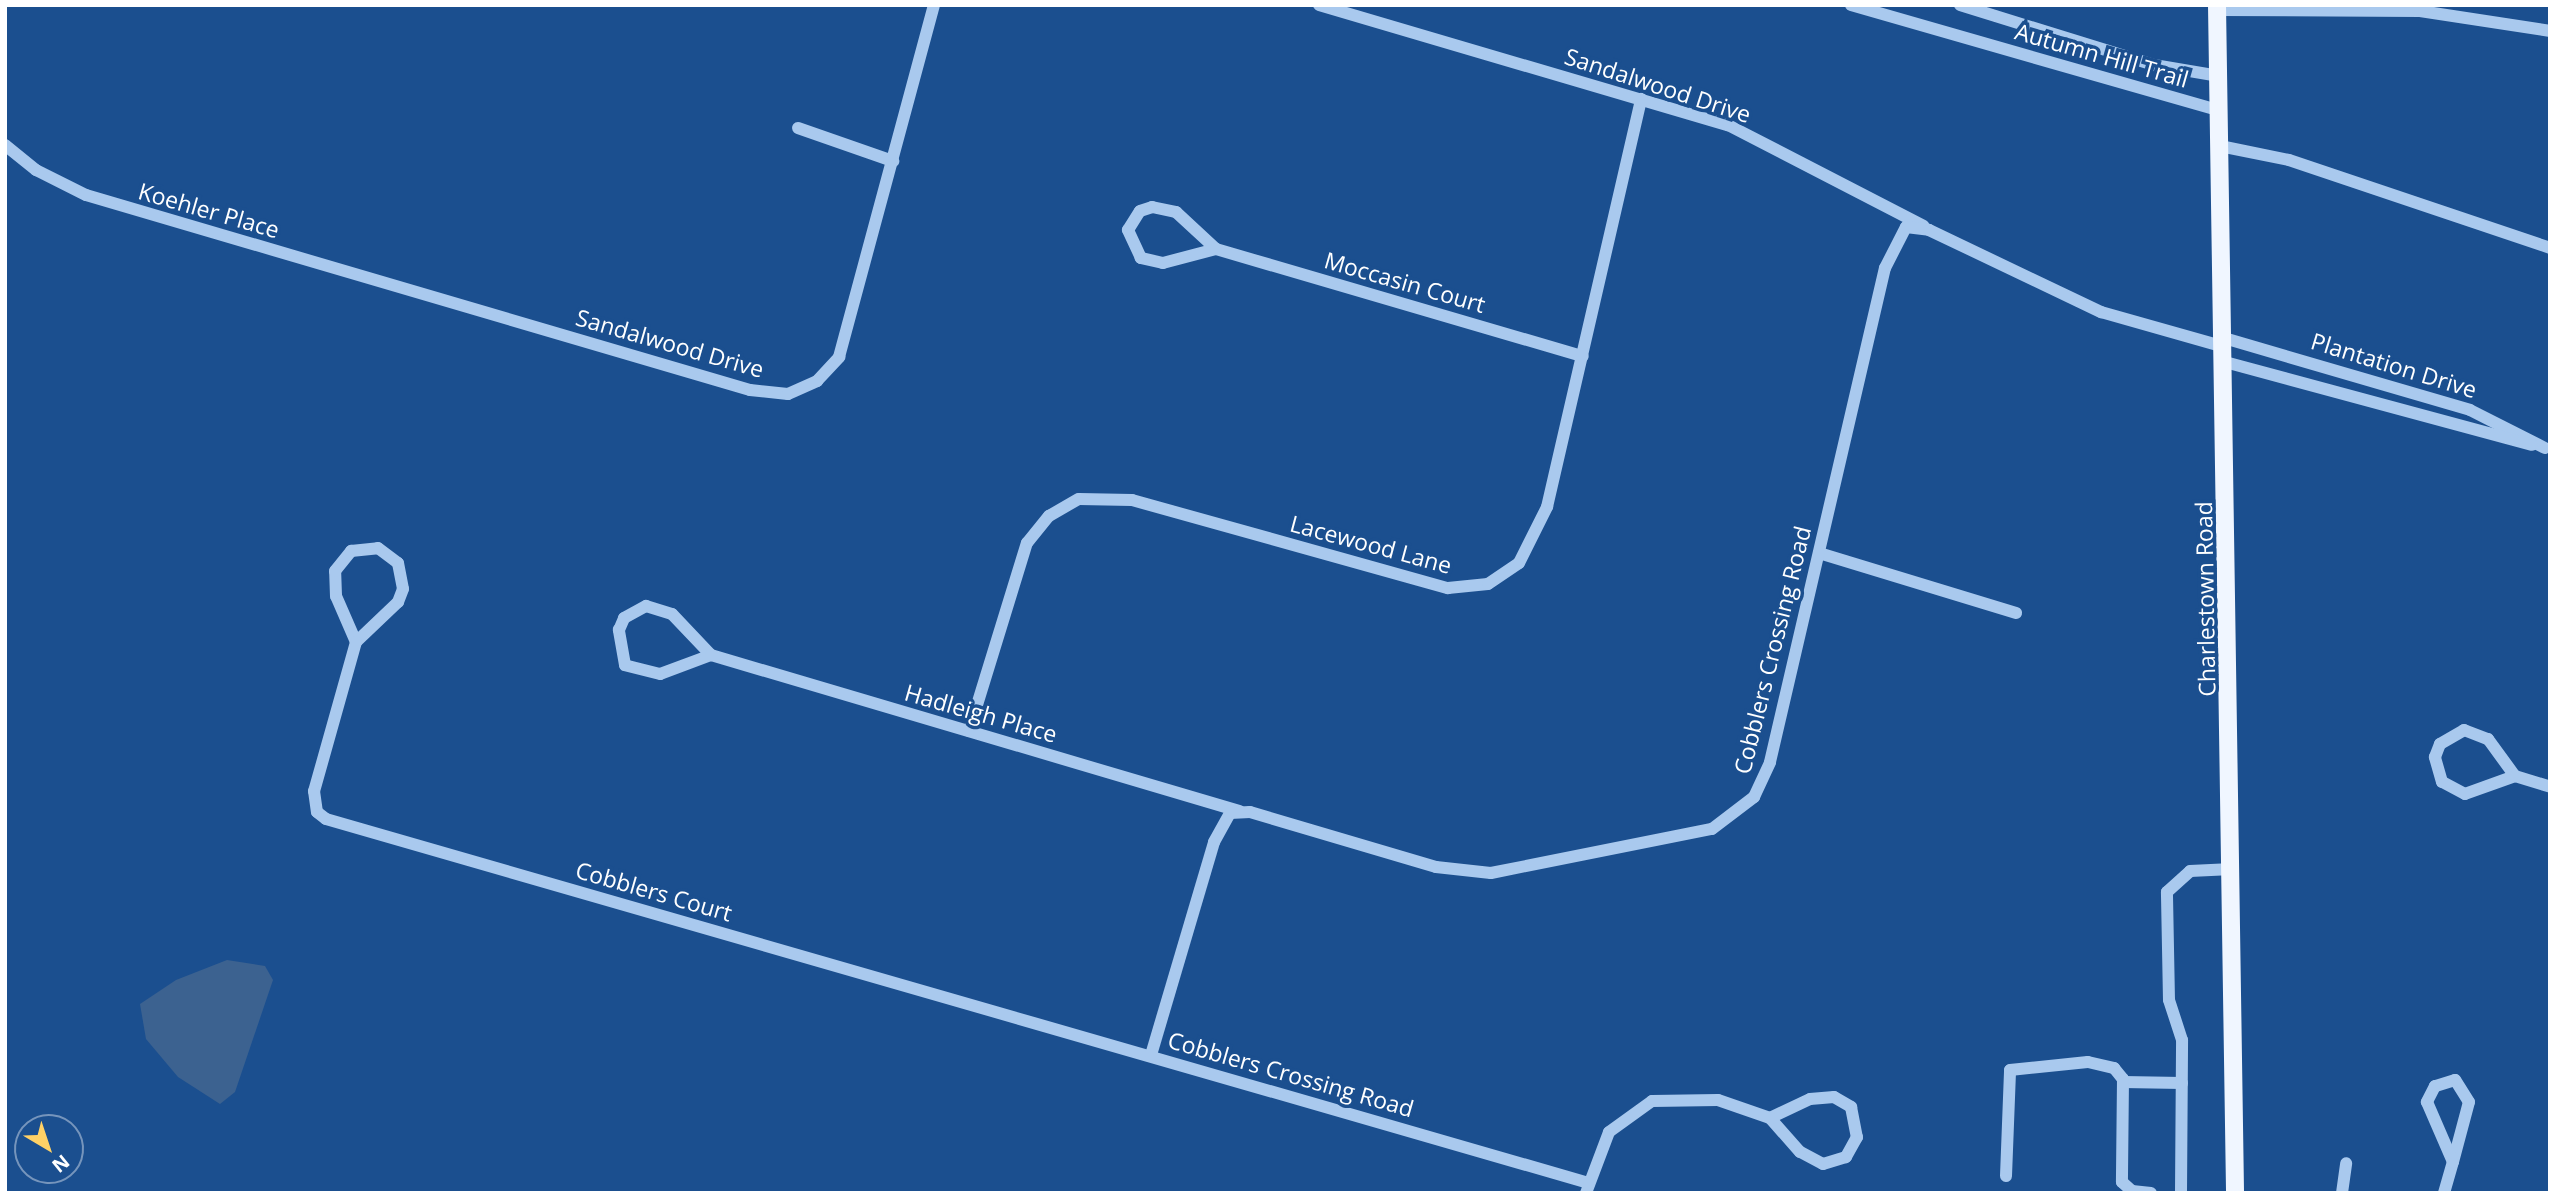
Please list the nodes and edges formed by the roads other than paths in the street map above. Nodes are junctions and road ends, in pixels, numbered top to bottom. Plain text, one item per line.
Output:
1 (934, 5) edge
2 (1319, 5) edge
3 (1851, 5) edge
4 (1960, 5) edge
5 (2217, 7) edge
6 (2550, 31) edge
7 (2219, 76) junction
8 (1641, 99) junction
9 (2220, 111) junction
10 (798, 128) dead end
11 (5, 145) edge
12 (2220, 146) junction
13 (892, 161) junction
14 (1968, 248) junction
15 (2550, 248) edge
16 (1216, 249) junction
17 (412, 290) joint
18 (2224, 349) junction
19 (1583, 356) junction
20 (2547, 449) edge
21 (1819, 553) junction
22 (2016, 613) dead end
23 (356, 642) junction
24 (711, 655) junction
25 (969, 731) junction
26 (2515, 776) junction
27 (2550, 787) edge
28 (1239, 811) junction
29 (2232, 869) junction
30 (1151, 1055) junction
31 (2123, 1082) junction
32 (2182, 1083) junction
33 (1770, 1118) junction
34 (2453, 1162) junction
35 (2346, 1163) dead end
36 (2006, 1176) dead end
37 (1587, 1188) edge
38 (2151, 1193) edge
39 (2181, 1193) edge
40 (2235, 1193) edge
41 (2342, 1193) edge
42 (2444, 1193) edge

1 - 13 street, Sandalwood Drive
2 - 8 street, Sandalwood Drive
3 - 9 street, Autumn Hill Trail
4 - 7 street, Autumn Hill Trail
5 - 6 street
5 - 7 main road, Charlestown Road
7 - 9 main road, Charlestown Road
8 - 14 street, Sandalwood Drive
8 - 19 street, Lacewood Lane
9 - 12 main road, Charlestown Road
10 - 13 street
11 - 17 street, Koehler Place
12 - 15 street
12 - 18 main road, Charlestown Road
13 - 17 street, Sandalwood Drive
14 - 18 street, Cobblers Crossing Road
14 - 21 street, Cobblers Crossing Road
16 - 16 street, Moccasin Court
16 - 19 street, Moccasin Court
18 - 20 street, Plantation Drive
18 - 20 street, Plantation Drive
18 - 29 main road, Charlestown Road
19 - 25 street, Lacewood Lane
21 - 22 street
21 - 28 street, Cobblers Crossing Road
23 - 23 street
23 - 30 street, Cobblers Court
24 - 24 street, Hadleigh Place
24 - 25 street, Hadleigh Place
25 - 28 street, Hadleigh Place
26 - 26 street
26 - 27 street
28 - 30 street, Cobblers Crossing Road
29 - 32 street
29 - 40 main road, Charlestown Road
30 - 37 street, Cobblers Crossing Road
31 - 32 street
31 - 36 street
31 - 38 street
32 - 39 street
33 - 33 street
33 - 37 street
34 - 34 street
34 - 42 street
35 - 41 street

